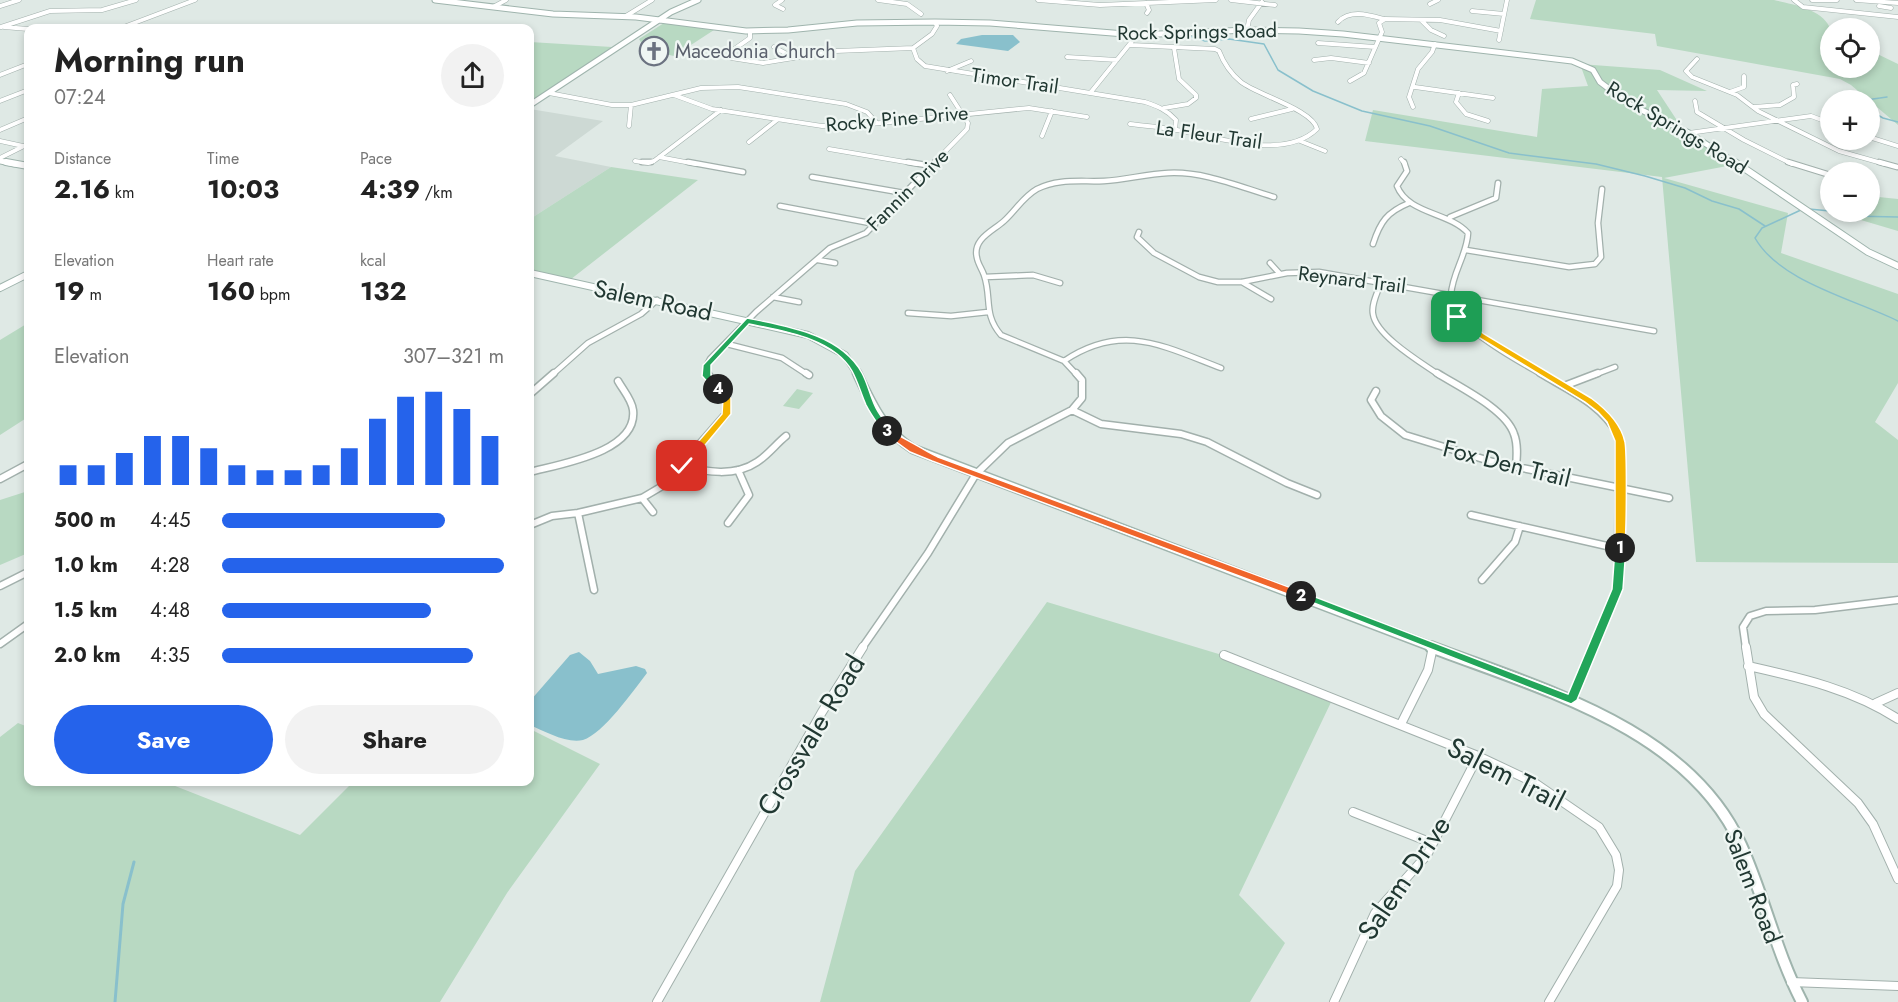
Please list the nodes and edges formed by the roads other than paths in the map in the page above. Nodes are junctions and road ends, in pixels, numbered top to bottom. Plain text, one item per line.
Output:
1 (19, 0) edge
2 (136, 0) edge
3 (195, 0) edge
4 (435, 0) edge
5 (506, 0) edge
6 (652, 0) edge
7 (698, 0) edge
8 (782, 0) edge
9 (878, 0) edge
10 (1038, 0) edge
11 (1216, 0) edge
12 (1231, 0) edge
13 (1438, 0) edge
14 (1507, 0) edge
15 (1794, 0) edge
16 (1803, 0) edge
17 (1812, 0) edge
18 (1837, 0) edge
19 (1263, 1) edge
20 (1855, 2) edge
21 (1146, 3) junction
22 (1867, 3) junction
23 (1898, 3) edge
24 (1275, 4) dead end
25 (1430, 4) dead end
26 (0, 6) edge
27 (493, 7) junction
28 (1806, 8) junction
29 (1891, 8) dead end
30 (783, 9) dead end
31 (1472, 11) dead end
32 (671, 12) junction
33 (1147, 13) dead end
34 (921, 14) dead end
35 (1504, 14) junction
36 (626, 16) junction
37 (641, 17) junction
38 (1898, 17) edge
39 (1385, 19) junction
40 (1421, 19) junction
41 (662, 20) junction
42 (935, 22) junction
43 (1338, 22) dead end
44 (132, 24) edge
45 (1, 26) edge
46 (651, 26) junction
47 (24, 29) edge
48 (1247, 30) junction
49 (750, 31) junction
50 (1501, 31) junction
51 (1137, 35) junction
52 (1444, 36) dead end
53 (1379, 38) junction
54 (877, 39) dead end
55 (1499, 40) dead end
56 (832, 42) dead end
57 (1318, 43) dead end
58 (1435, 44) junction
59 (1131, 45) junction
60 (774, 47) dead end
61 (883, 48) junction
62 (914, 48) junction
63 (1174, 48) junction
64 (1375, 48) junction
65 (836, 51) junction
66 (1067, 57) dead end
67 (794, 58) junction
68 (1696, 59) dead end
69 (1118, 60) junction
70 (1314, 60) dead end
71 (971, 61) dead end
72 (1368, 63) junction
73 (24, 65) edge
74 (947, 71) junction
75 (1, 74) edge
76 (1744, 76) dead end
77 (1051, 77) dead end
78 (1350, 81) dead end
79 (1797, 84) dead end
80 (1043, 85) junction
81 (1415, 87) junction
82 (24, 92) edge
83 (1091, 92) junction
84 (1730, 92) junction
85 (549, 93) junction
86 (1459, 93) junction
87 (674, 95) junction
88 (950, 96) dead end
89 (1493, 98) dead end
90 (0, 101) edge
91 (1695, 101) dead end
92 (534, 102) edge
93 (631, 105) junction
94 (1413, 107) dead end
95 (1753, 107) junction
96 (1164, 108) junction
97 (1293, 109) junction
98 (721, 111) junction
99 (1052, 111) junction
100 (963, 114) junction
101 (1087, 117) dead end
102 (1251, 119) dead end
103 (1820, 119) edge
104 (24, 120) edge
105 (777, 120) junction
106 (1777, 121) junction
107 (1488, 122) dead end
108 (878, 123) junction
109 (1130, 124) dead end
110 (629, 126) dead end
111 (1723, 128) junction
112 (0, 130) edge
113 (1175, 130) junction
114 (1689, 133) junction
115 (1042, 136) dead end
116 (0, 141) edge
117 (1300, 141) junction
118 (1880, 141) edge
119 (749, 142) dead end
120 (24, 145) edge
121 (24, 146) edge
122 (1898, 146) edge
123 (829, 149) dead end
124 (1325, 152) dead end
125 (659, 157) junction
126 (1401, 159) dead end
127 (0, 160) edge
128 (635, 161) dead end
129 (24, 165) edge
130 (932, 166) junction
131 (1897, 167) edge
132 (743, 172) dead end
133 (1820, 172) edge
134 (812, 177) dead end
135 (1498, 183) dead end
136 (1602, 189) dead end
137 (904, 193) junction
138 (1274, 197) dead end
139 (1409, 203) junction
140 (780, 206) dead end
141 (1450, 217) junction
142 (874, 224) junction
143 (1139, 232) dead end
144 (1373, 244) dead end
145 (1466, 250) junction
146 (818, 260) junction
147 (835, 263) dead end
148 (1270, 263) dead end
149 (1898, 266) edge
150 (534, 274) edge
151 (1280, 274) junction
152 (24, 276) edge
153 (985, 277) junction
154 (1242, 282) junction
155 (1381, 282) junction
156 (1060, 283) dead end
157 (0, 288) edge
158 (1452, 294) junction
159 (773, 297) junction
160 (1271, 299) dead end
161 (657, 300) junction
162 (799, 302) dead end
163 (988, 312) junction
164 (908, 313) dead end
165 (747, 321) junction
166 (1654, 331) dead end
167 (727, 344) junction
168 (1064, 361) junction
169 (1615, 367) dead end
170 (1221, 368) dead end
171 (808, 375) dead end
172 (618, 381) dead end
173 (1564, 386) junction
174 (534, 390) edge
175 (1376, 391) dead end
176 (1072, 410) junction
177 (786, 436) dead end
178 (24, 466) edge
179 (682, 466) junction
180 (1516, 467) junction
181 (738, 470) junction
182 (534, 471) edge
183 (976, 474) junction
184 (0, 479) edge
185 (1621, 489) junction
186 (1317, 495) dead end
187 (642, 498) junction
188 (1669, 498) dead end
189 (654, 512) dead end
190 (578, 513) junction
191 (1472, 515) dead end
192 (534, 523) edge
193 (728, 523) dead end
194 (1520, 526) junction
195 (1620, 549) junction
196 (24, 574) edge
197 (1482, 580) dead end
198 (0, 586) edge
199 (594, 590) dead end
200 (1898, 600) edge
201 (24, 627) edge
202 (0, 644) edge
203 (1433, 646) junction
204 (1224, 655) dead end
205 (1748, 666) junction
206 (1898, 693) edge
207 (1571, 700) junction
208 (1876, 703) junction
209 (1898, 719) edge
210 (1401, 724) junction
211 (1478, 756) junction
212 (1353, 812) dead end
213 (1432, 843) junction
214 (1898, 879) edge
215 (1791, 982) junction
216 (1898, 986) edge
217 (657, 1002) edge
218 (1334, 1002) edge
219 (1550, 1002) edge
220 (1802, 1002) edge

1 - 26 street
2 - 45 street
3 - 44 street
4 - 27 street, Rock Springs Road
5 - 27 street
6 - 36 street
7 - 32 street
8 - 30 street
9 - 34 street
10 - 21 street
11 - 21 street
12 - 19 street
13 - 25 street
14 - 35 street
15 - 28 street
16 - 28 street
17 - 18 street
19 - 24 street
19 - 48 street
20 - 22 street
21 - 33 street
22 - 23 street
22 - 29 street
27 - 36 street, Rock Springs Road
28 - 38 street
31 - 35 street
32 - 37 street
32 - 41 street
35 - 50 street
36 - 37 street, Rock Springs Road
37 - 41 street, Rock Springs Road
37 - 46 street
39 - 40 street
39 - 43 street
39 - 53 street
40 - 50 street
40 - 52 street
41 - 46 street
41 - 49 street, Rock Springs Road
42 - 49 street, Rock Springs Road
42 - 51 street, Rock Springs Road
42 - 62 street
45 - 47 street
46 - 85 street
48 - 51 street, Rock Springs Road
48 - 53 street, Rock Springs Road
49 - 67 street
50 - 55 street
51 - 59 street
53 - 58 street, Rock Springs Road
53 - 64 street
54 - 61 street
56 - 65 street
57 - 64 street
58 - 81 street
58 - 114 street, Rock Springs Road
59 - 63 street, La Fleur Trail
59 - 69 street
60 - 67 street
61 - 62 street
61 - 65 street
62 - 74 street, Timor Trail
63 - 96 street
63 - 97 street, La Fleur Trail
64 - 72 street
65 - 67 street
66 - 69 street
68 - 84 street
69 - 83 street
70 - 72 street
71 - 74 street
72 - 78 street
73 - 75 street
74 - 80 street, Timor Trail
76 - 84 street
77 - 80 street
79 - 95 street
80 - 83 street, Timor Trail
81 - 86 street
81 - 94 street
82 - 90 street
83 - 96 street, Timor Trail
84 - 95 street
85 - 92 street
85 - 93 street
86 - 89 street
86 - 107 street
87 - 93 street
87 - 98 street, Rocky Pine Drive
87 - 108 street
88 - 100 street
91 - 111 street
93 - 110 street
95 - 106 street
96 - 113 street
97 - 102 street
97 - 117 street, La Fleur Trail
98 - 105 street, Rocky Pine Drive
98 - 125 street
99 - 100 street, Rocky Pine Drive
99 - 101 street, Rocky Pine Drive
99 - 115 street
100 - 108 street, Rocky Pine Drive
100 - 130 street, Fannin Drive
103 - 106 street
104 - 112 street
105 - 108 street, Rocky Pine Drive
105 - 119 street
106 - 111 street
106 - 131 street
109 - 113 street, La Fleur Trail
111 - 114 street
111 - 133 street
113 - 117 street, La Fleur Trail
114 - 149 street, Rock Springs Road
116 - 120 street
117 - 124 street
118 - 122 street
121 - 127 street
123 - 130 street
125 - 128 street
125 - 132 street
126 - 139 street
127 - 129 street
130 - 137 street, Fannin Drive
134 - 137 street
135 - 141 street
136 - 145 street
137 - 142 street, Fannin Drive
138 - 153 street
139 - 141 street
139 - 144 street
140 - 142 street
141 - 145 street
142 - 146 street, Fannin Drive
143 - 154 street, Reynard Trail
145 - 158 street
146 - 147 street
146 - 159 street, Fannin Drive
148 - 151 street
150 - 161 street, Salem Road
151 - 154 street, Reynard Trail
151 - 155 street, Reynard Trail
152 - 157 street
153 - 156 street
153 - 163 street
154 - 160 street
155 - 158 street, Reynard Trail
155 - 180 street
158 - 166 street, Reynard Trail
158 - 173 street
159 - 162 street
159 - 165 street, Fannin Drive
161 - 165 street, Salem Road
161 - 174 street
163 - 164 street
163 - 168 street
165 - 167 street, Fannin Drive
165 - 183 street, Salem Road
167 - 171 street
167 - 179 street, Fannin Drive
168 - 170 street
168 - 176 street
169 - 173 street
172 - 182 street
173 - 185 street
175 - 180 street, Fox Den Trail
176 - 183 street, Crossvale Road
176 - 186 street
177 - 181 street
178 - 184 street
179 - 181 street
179 - 187 street
180 - 185 street, Fox Den Trail
181 - 193 street
183 - 203 street, Salem Road
183 - 217 street, Crossvale Road
185 - 188 street, Fox Den Trail
185 - 195 street
187 - 189 street
187 - 190 street
190 - 192 street
190 - 199 street
191 - 194 street
194 - 195 street
194 - 197 street
195 - 207 street
196 - 198 street
200 - 205 street
201 - 202 street
203 - 207 street, Salem Road
203 - 210 street
204 - 210 street, Salem Trail
205 - 208 street
205 - 214 street
206 - 208 street
207 - 215 street, Salem Road
208 - 209 street
210 - 211 street, Salem Trail
211 - 213 street, Salem Drive
211 - 219 street, Salem Trail
212 - 213 street
213 - 218 street, Salem Drive
215 - 216 street
215 - 220 street, Salem Road

